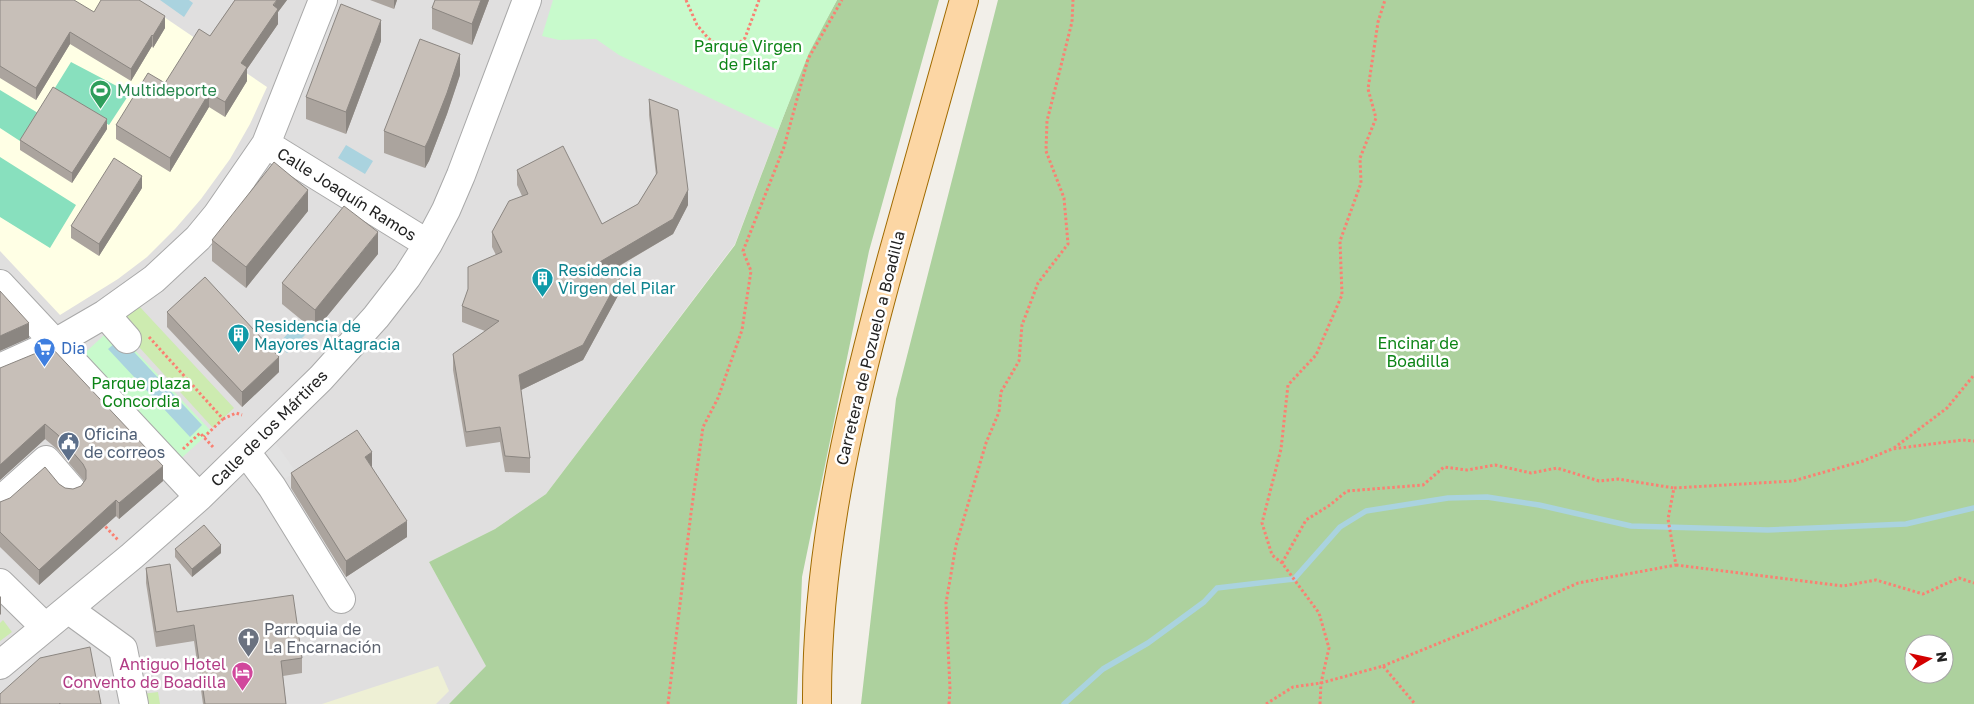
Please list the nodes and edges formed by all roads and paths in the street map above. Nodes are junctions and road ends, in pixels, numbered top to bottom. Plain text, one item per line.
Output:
1 (323, 0) edge
2 (527, 0) edge
3 (686, 0) edge
4 (759, 0) edge
5 (842, 0) edge
6 (964, 0) edge
7 (1073, 0) edge
8 (1385, 0) edge
9 (266, 144) junction
10 (428, 244) junction
11 (0, 284) edge
12 (105, 314) junction
13 (137, 337) joint
14 (55, 343) junction
15 (0, 368) edge
16 (1974, 375) edge
17 (242, 416) dead end
18 (223, 419) junction
19 (204, 437) junction
20 (1974, 441) edge
21 (213, 447) dead end
22 (1892, 449) junction
23 (246, 452) junction
24 (179, 454) dead end
25 (1674, 488) junction
26 (71, 489) edge
27 (199, 497) junction
28 (0, 501) edge
29 (96, 516) edge
30 (108, 530) dead end
31 (1282, 563) junction
32 (1676, 565) junction
33 (0, 583) edge
34 (1974, 583) edge
35 (341, 600) dead end
36 (68, 609) junction
37 (45, 627) junction
38 (107, 638) junction
39 (0, 665) edge
40 (1383, 666) junction
41 (1321, 683) junction
42 (116, 704) edge
43 (134, 704) edge
44 (668, 704) edge
45 (817, 704) edge
46 (949, 704) edge
47 (1266, 704) edge
48 (1320, 704) edge
49 (1415, 704) edge

1 - 9 street
2 - 10 street, Calle de los Mártires
3 - 4 path
5 - 44 path
6 - 45 main road, Carretera de Pozuelo a Boadilla
7 - 46 path
8 - 31 path
9 - 10 street, Calle Joaquín Ramos
9 - 12 street
10 - 23 street, Calle de los Mártires
11 - 14 street
12 - 13 street
12 - 14 street
13 - 18 path
14 - 15 street
14 - 27 street
16 - 22 path
17 - 18 path
18 - 19 path
19 - 21 path
19 - 24 path
20 - 22 path
22 - 25 path
23 - 27 street, Calle de los Mártires
23 - 35 street
25 - 31 path
25 - 32 path
26 - 28 street
27 - 36 street, Calle de los Mártires
29 - 30 path
31 - 41 path
32 - 34 path
32 - 40 path
33 - 37 street
36 - 37 street, Calle de los Mártires
36 - 38 street
37 - 39 street, Calle de los Mártires
38 - 42 street
38 - 43 street
40 - 41 path
40 - 49 path
41 - 47 path
41 - 48 path

